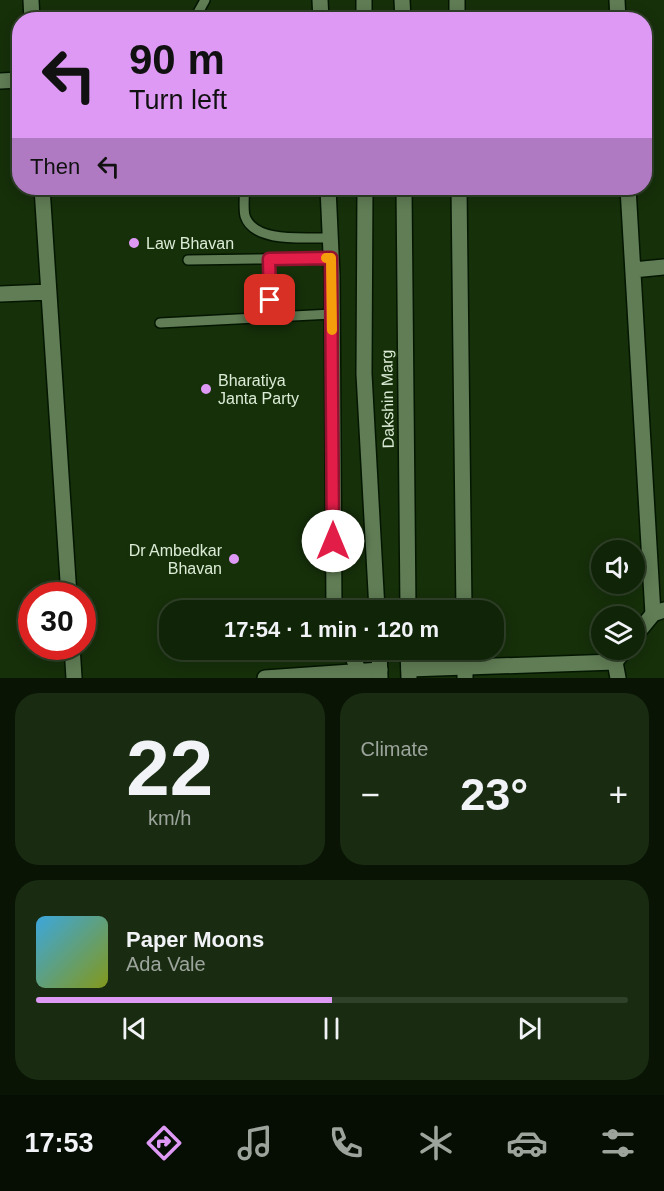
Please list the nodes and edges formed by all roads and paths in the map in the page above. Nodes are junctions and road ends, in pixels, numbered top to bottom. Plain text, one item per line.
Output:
1 (42, 195) edge
2 (244, 195) edge
3 (328, 195) edge
4 (365, 195) edge
5 (404, 195) edge
6 (459, 195) edge
7 (628, 195) edge
8 (330, 238) junction
9 (331, 258) junction
10 (269, 259) junction
11 (188, 260) dead end
12 (664, 267) edge
13 (633, 270) junction
14 (49, 291) junction
15 (0, 294) edge
16 (270, 300) dead end
17 (332, 314) junction
18 (160, 323) dead end
19 (68, 582) edge
20 (334, 600) edge
21 (376, 600) edge
22 (408, 600) edge
23 (464, 600) edge
24 (658, 612) edge
25 (645, 626) edge
26 (591, 659) edge
27 (73, 660) edge
28 (354, 660) edge
29 (620, 660) edge
30 (359, 672) junction
31 (465, 672) edge
32 (409, 673) edge
33 (380, 674) edge
34 (74, 678) edge
35 (265, 678) edge
36 (276, 678) edge
37 (618, 678) edge

1 - 14 street
2 - 8 lane
3 - 8 street
4 - 21 street, Dakshin Marg
5 - 22 street, Dakshin Marg
6 - 23 street
7 - 13 street
8 - 9 street
9 - 10 lane
9 - 17 street
10 - 11 lane
10 - 16 lane
12 - 13 street
13 - 24 street
14 - 15 street
14 - 19 street
17 - 18 lane
17 - 20 street
24 - 25 street
26 - 31 street
27 - 34 street
28 - 30 street
29 - 37 street
30 - 33 street
30 - 36 street
31 - 32 street
35 - 36 street

